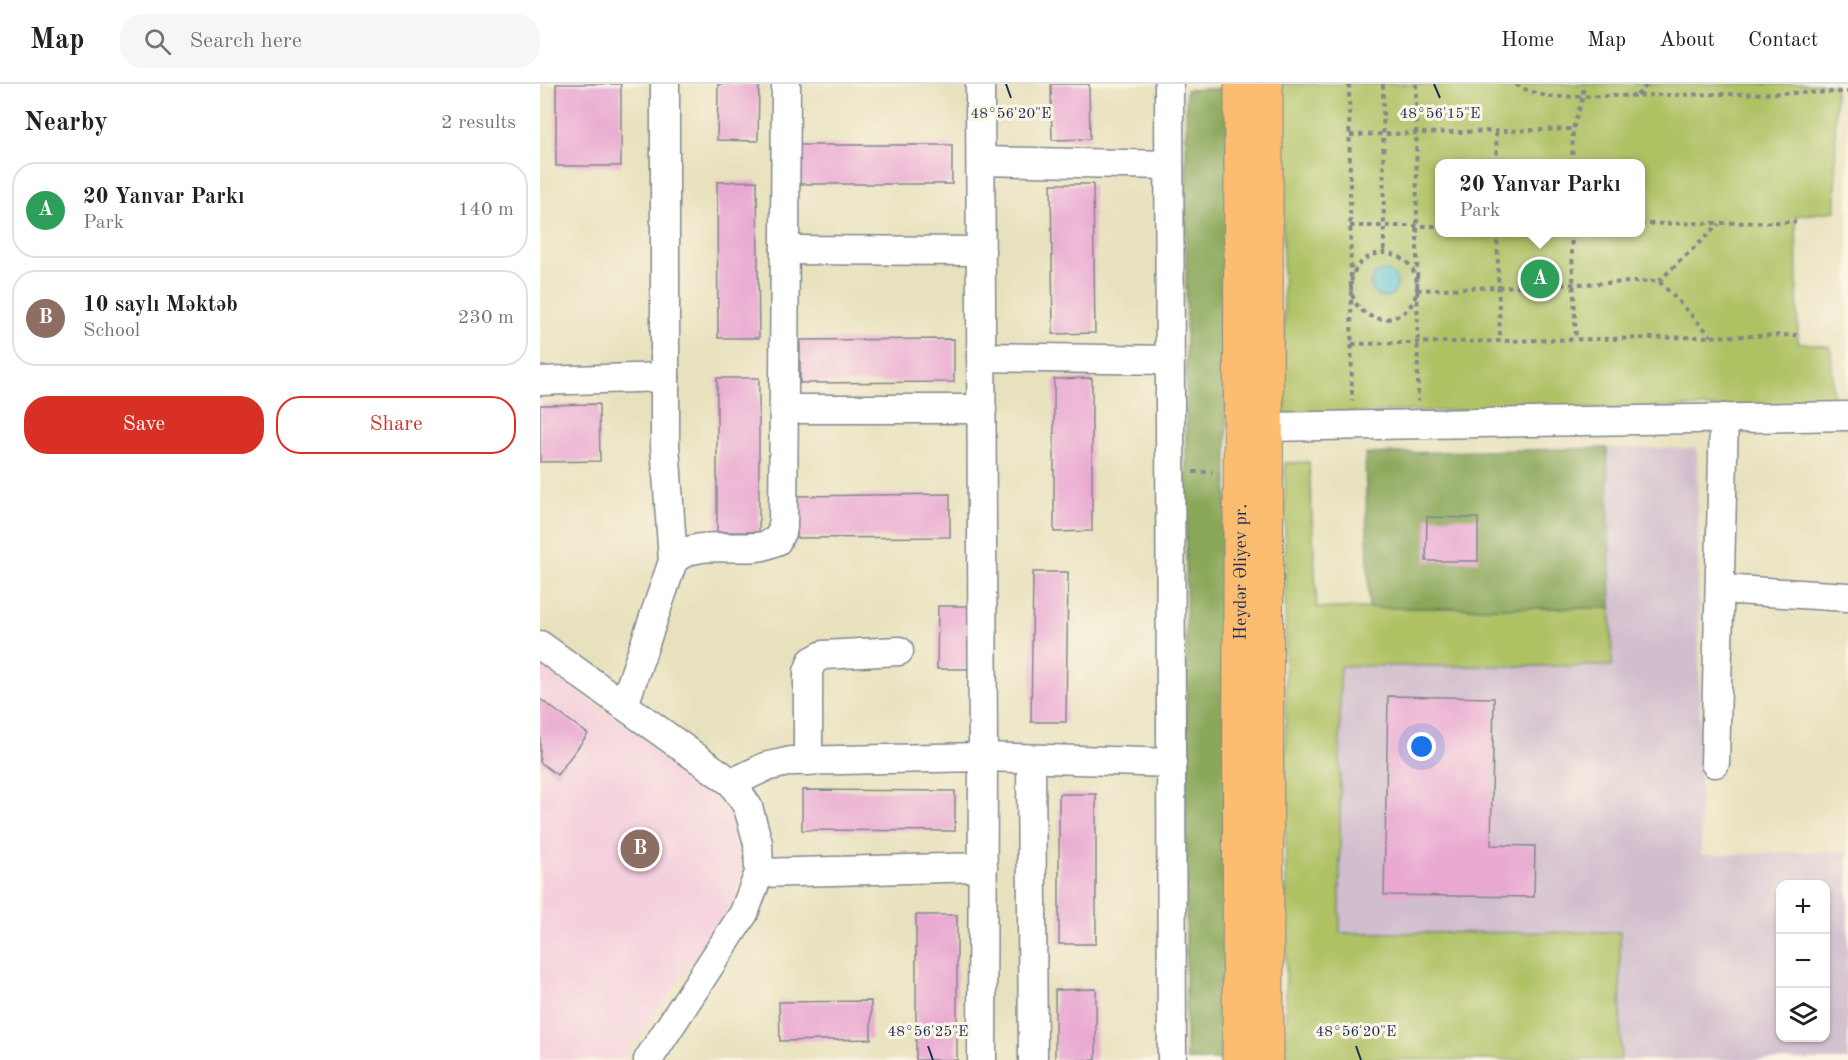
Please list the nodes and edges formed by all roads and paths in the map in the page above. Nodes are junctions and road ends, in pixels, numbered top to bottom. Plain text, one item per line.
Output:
1 (665, 84) edge
2 (786, 84) edge
3 (980, 84) edge
4 (1169, 84) edge
5 (1241, 84) edge
6 (1266, 84) edge
7 (1349, 84) edge
8 (1383, 84) edge
9 (1416, 84) edge
10 (1516, 84) edge
11 (1583, 84) edge
12 (1648, 84) edge
13 (1848, 92) edge
14 (1637, 95) junction
15 (1583, 96) junction
16 (1573, 129) junction
17 (1496, 132) junction
18 (1417, 134) junction
19 (1350, 135) junction
20 (1383, 135) junction
21 (1497, 159) edge
22 (1572, 159) edge
23 (981, 161) junction
24 (1169, 165) junction
25 (1796, 222) dead end
26 (1719, 223) junction
27 (1645, 224) edge
28 (1350, 226) junction
29 (1384, 226) junction
30 (1418, 226) junction
31 (1435, 226) edge
32 (1497, 237) edge
33 (1571, 237) edge
34 (785, 250) junction
35 (981, 251) junction
36 (1384, 252) junction
37 (1659, 282) junction
38 (1573, 285) junction
39 (1498, 287) junction
40 (1351, 288) junction
41 (1417, 290) junction
42 (1797, 335) dead end
43 (1712, 337) junction
44 (1576, 339) junction
45 (1500, 341) junction
46 (1418, 343) junction
47 (1352, 344) junction
48 (981, 357) junction
49 (1169, 360) junction
50 (665, 377) junction
51 (540, 381) edge
52 (784, 409) junction
53 (982, 409) junction
54 (1848, 416) edge
55 (1724, 418) junction
56 (1419, 425) junction
57 (1267, 427) junction
58 (1352, 427) junction
59 (1170, 472) junction
60 (1240, 472) junction
61 (673, 561) junction
62 (1720, 589) junction
63 (1848, 597) edge
64 (540, 645) edge
65 (898, 651) dead end
66 (624, 705) junction
67 (983, 758) junction
68 (1031, 759) junction
69 (808, 761) junction
70 (1715, 763) dead end
71 (1172, 764) junction
72 (732, 783) junction
73 (983, 867) junction
74 (759, 873) junction
75 (648, 1060) edge
76 (982, 1060) edge
77 (1033, 1060) edge
78 (1172, 1060) edge
79 (1239, 1060) edge
80 (1267, 1060) edge

1 - 50 street
2 - 34 street
3 - 23 street
4 - 24 street
5 - 60 main road, Heydər Əliyev pr.
6 - 57 main road, Heydər Əliyev pr.
7 - 19 path
8 - 20 path
9 - 18 path
10 - 15 path
11 - 15 path
12 - 14 path
13 - 14 path
14 - 15 path
15 - 16 path
16 - 17 path
16 - 22 path
17 - 18 path
17 - 21 path
18 - 20 path
18 - 30 path
19 - 20 path
19 - 28 path
20 - 29 path
23 - 24 street
23 - 35 street
24 - 49 street
25 - 26 path
26 - 27 path
26 - 37 path
28 - 29 path
28 - 40 path
29 - 30 path
29 - 36 path
30 - 31 path
30 - 41 path
32 - 39 path
33 - 38 path
34 - 35 street
34 - 52 street
35 - 48 street
36 - 40 path
36 - 41 path
37 - 38 path
37 - 43 path
38 - 39 path
38 - 44 path
39 - 41 path
39 - 45 path
40 - 41 path
40 - 47 path
41 - 46 path
42 - 43 path
43 - 44 path
44 - 45 path
45 - 46 path
46 - 47 path
46 - 56 path
47 - 58 path
48 - 49 street
48 - 53 street
49 - 59 street
50 - 51 street
50 - 61 street
52 - 53 street
52 - 61 street
53 - 67 street
54 - 55 street
55 - 56 street
55 - 62 street
56 - 58 street
57 - 58 street
57 - 80 main road, Heydər Əliyev pr.
59 - 60 path
59 - 71 street
60 - 79 main road, Heydər Əliyev pr.
61 - 66 street
62 - 63 street
62 - 70 street
64 - 66 street
65 - 69 street
66 - 72 street
67 - 68 street
67 - 69 street
67 - 73 street
68 - 71 street
68 - 77 street
69 - 72 street
71 - 78 street
72 - 74 street
73 - 74 street
73 - 76 street
74 - 75 street

